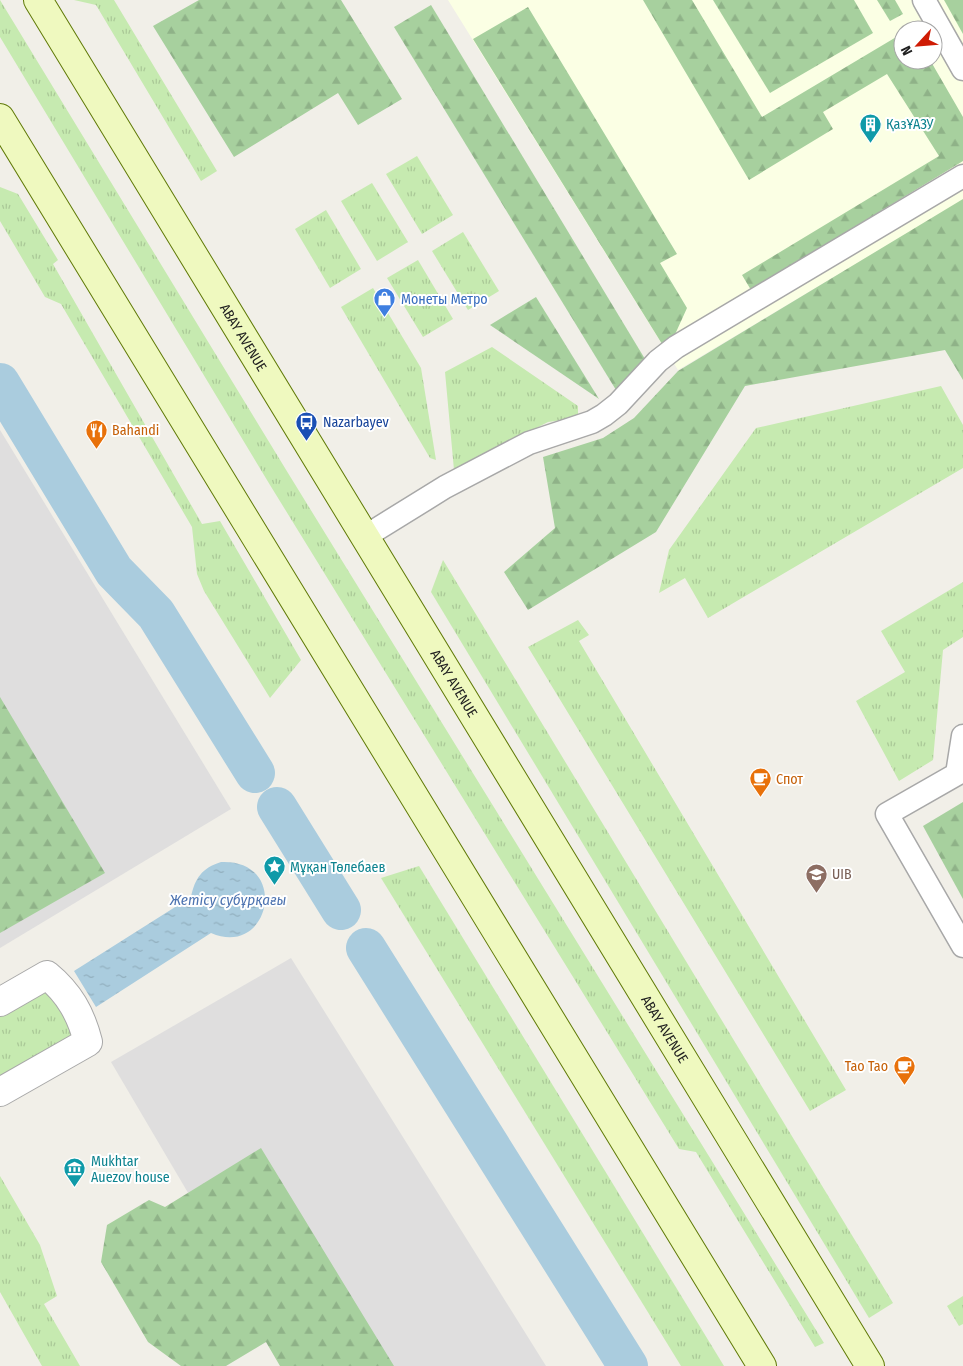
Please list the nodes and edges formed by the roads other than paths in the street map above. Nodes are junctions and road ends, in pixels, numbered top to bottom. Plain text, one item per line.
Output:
1 (38, 0) edge
2 (924, 0) edge
3 (963, 69) edge
4 (0, 118) edge
5 (963, 176) edge
6 (366, 536) junction
7 (963, 736) edge
8 (963, 946) edge
9 (0, 1002) edge
10 (0, 1092) edge
11 (762, 1366) edge
12 (870, 1366) edge

1 - 6 main road, ABAY AVENUE
2 - 3 lane
4 - 11 main road
5 - 6 lane
6 - 12 main road, ABAY AVENUE
7 - 8 lane
9 - 10 street

